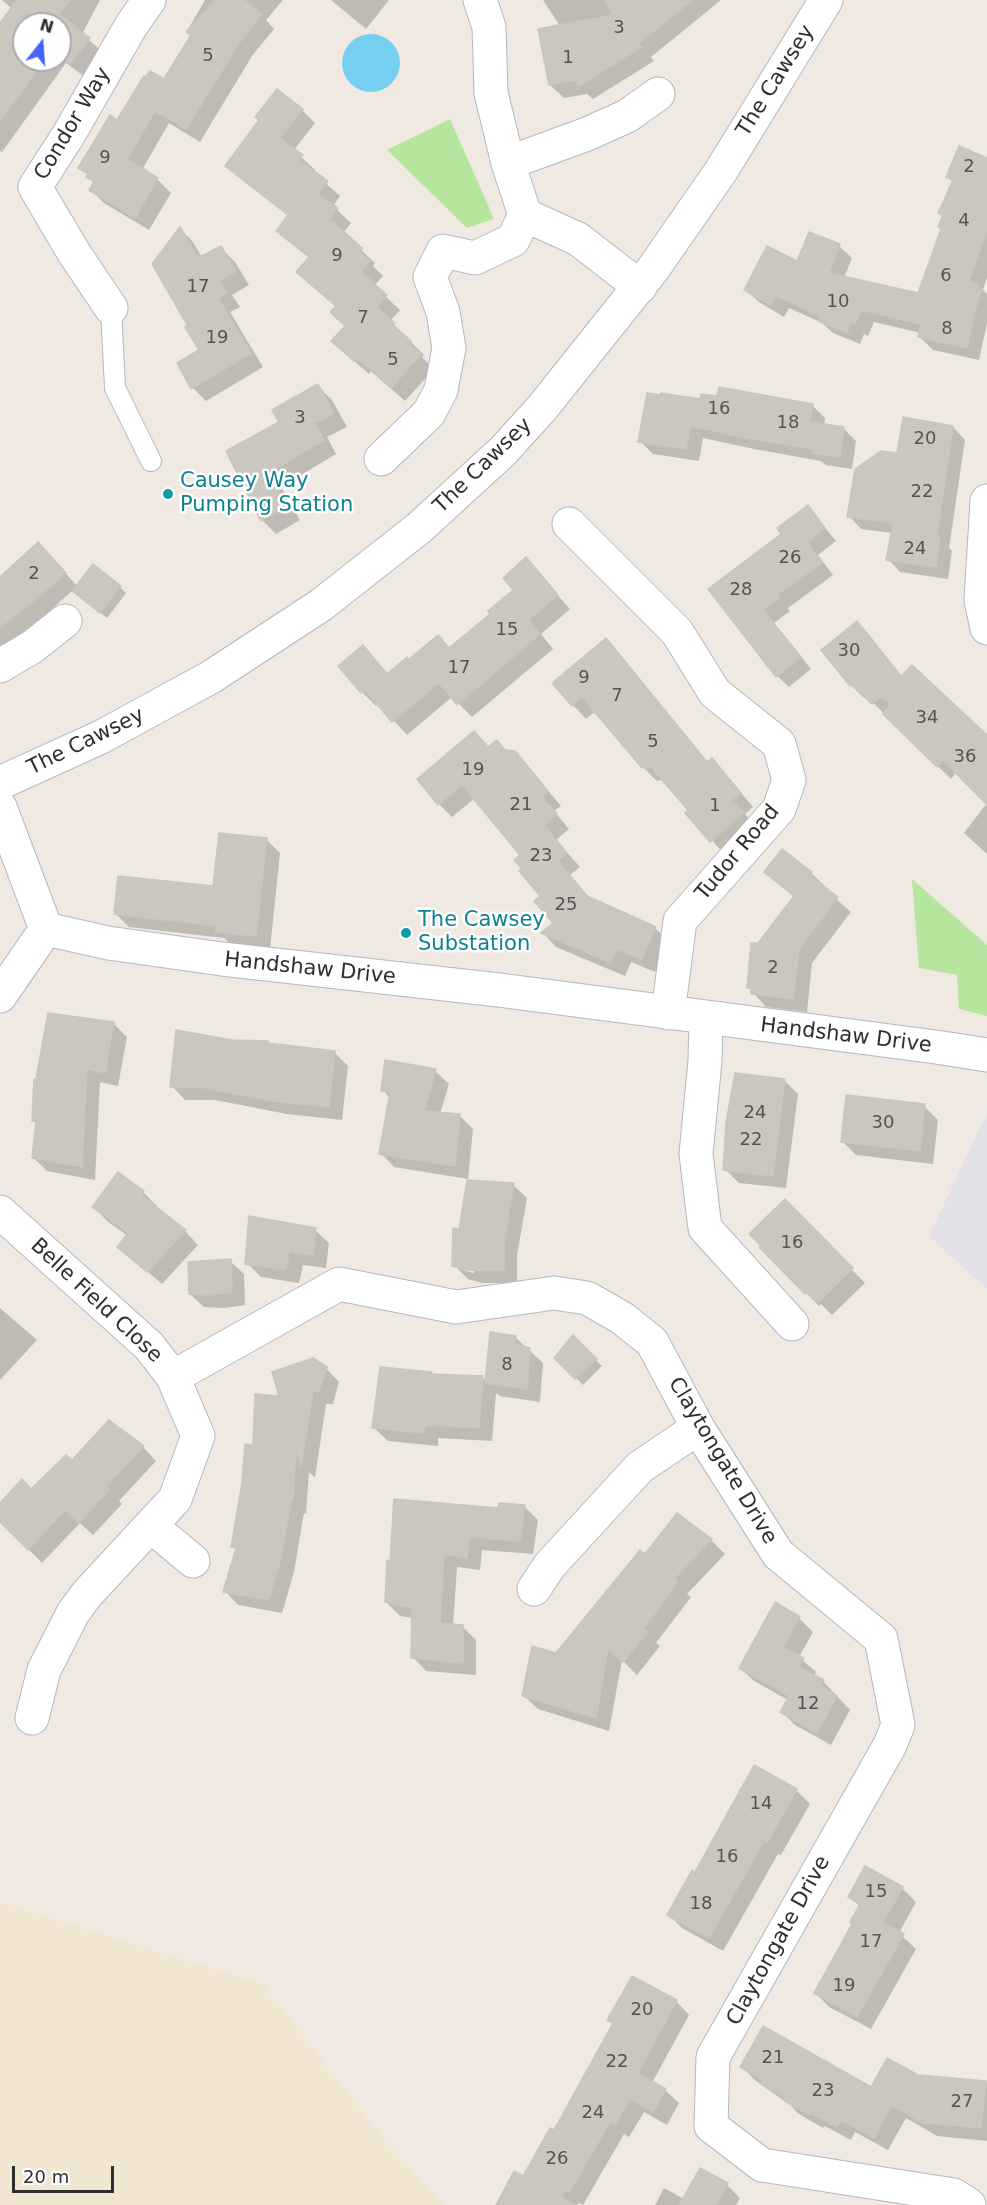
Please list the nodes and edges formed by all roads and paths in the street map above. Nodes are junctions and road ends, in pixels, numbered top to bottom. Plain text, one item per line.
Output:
1 (149, 0) edge
2 (480, 0) edge
3 (826, 0) edge
4 (658, 94) dead end
5 (508, 162) junction
6 (525, 214) junction
7 (640, 286) junction
8 (111, 308) joint
9 (381, 459) dead end
10 (151, 461) dead end
11 (987, 501) edge
12 (569, 524) dead end
13 (65, 621) dead end
14 (987, 628) edge
15 (0, 666) edge
16 (0, 783) edge
17 (0, 807) edge
18 (46, 929) junction
19 (0, 996) edge
20 (668, 1013) junction
21 (706, 1018) junction
22 (987, 1055) edge
23 (0, 1212) edge
24 (792, 1324) dead end
25 (173, 1377) junction
26 (698, 1428) junction
27 (151, 1526) junction
28 (193, 1561) dead end
29 (534, 1589) dead end
30 (32, 1718) dead end
31 (969, 2205) edge

1 - 8 street, Condor Way
2 - 5 street
3 - 7 street, The Cawsey
4 - 5 street
5 - 6 street
6 - 7 street
6 - 9 street
7 - 16 street, The Cawsey
8 - 10 lane
11 - 14 street
12 - 20 street, Tudor Road
13 - 15 street
17 - 18 street
18 - 19 street
18 - 20 street, Handshaw Drive
20 - 21 street, Handshaw Drive
21 - 22 street, Handshaw Drive
21 - 24 street
23 - 25 street, Belle Field Close
25 - 26 street, Claytongate Drive
25 - 27 street, Belle Field Close
26 - 29 street
26 - 31 street, Claytongate Drive
27 - 28 street
27 - 30 street, Belle Field Close

